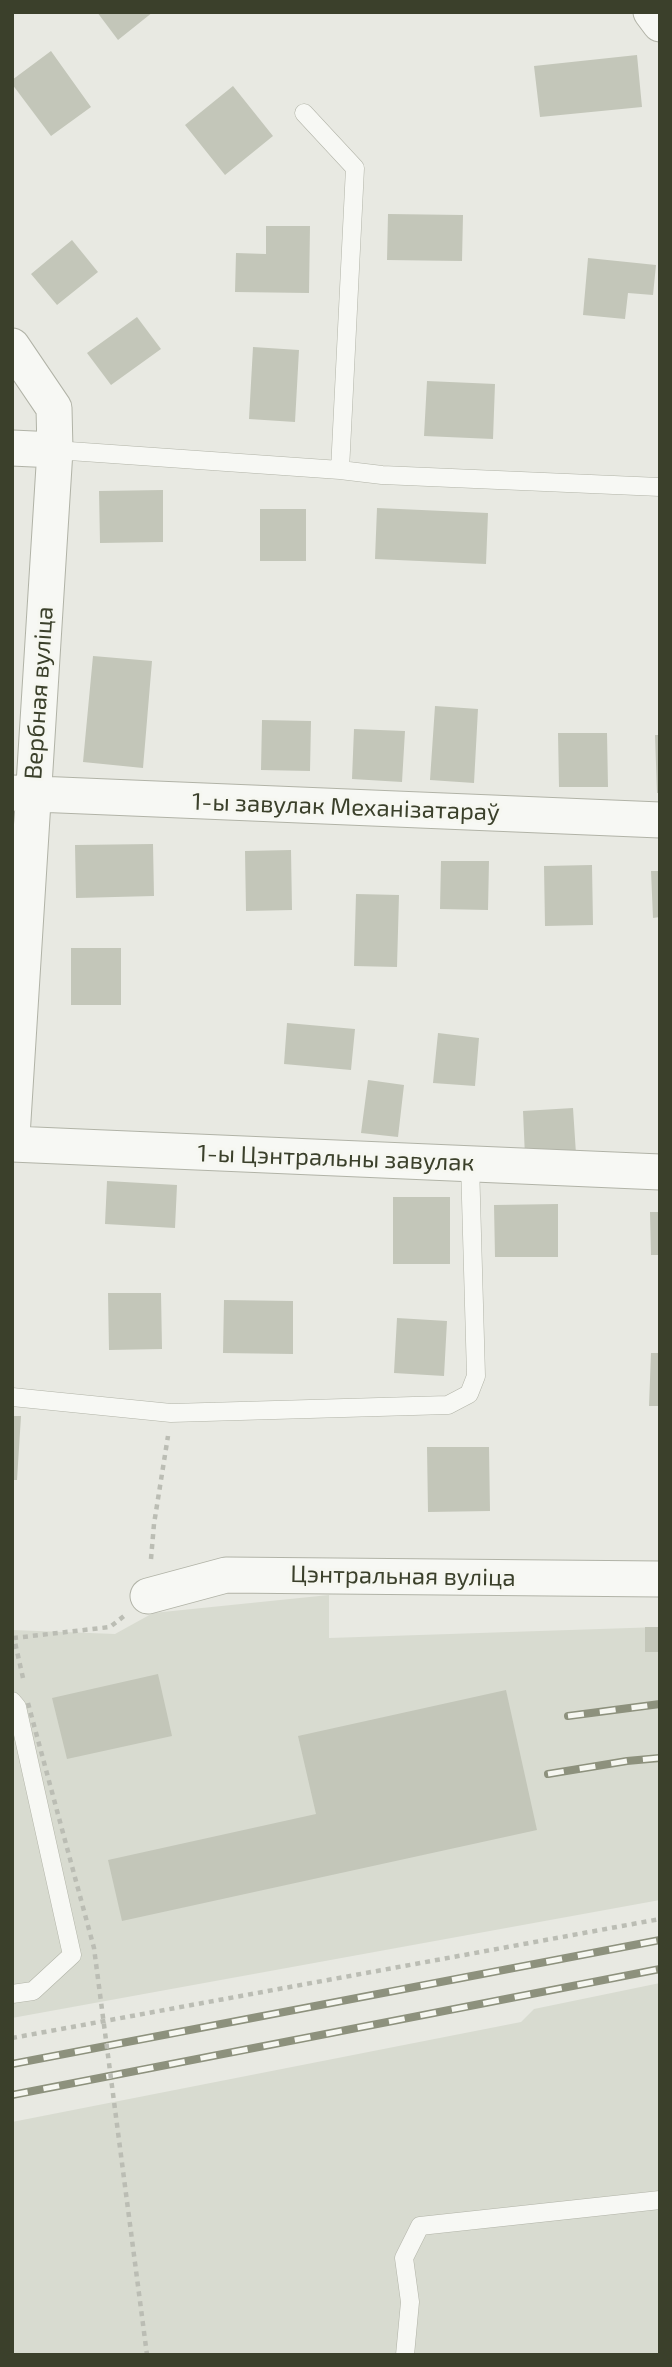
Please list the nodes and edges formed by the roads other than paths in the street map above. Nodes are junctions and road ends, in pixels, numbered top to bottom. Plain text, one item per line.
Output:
1 (651, 12) edge
2 (660, 24) edge
3 (304, 113) dead end
4 (12, 346) edge
5 (12, 448) edge
6 (55, 450) junction
7 (340, 470) junction
8 (660, 487) edge
9 (22, 794) edge
10 (660, 820) edge
11 (12, 1136) edge
12 (12, 1144) edge
13 (470, 1163) junction
14 (660, 1172) edge
15 (12, 1397) edge
16 (660, 1579) edge
17 (148, 1596) road end
18 (20, 1702) edge
19 (12, 1994) edge
20 (660, 2200) edge
21 (405, 2355) edge

1 - 2 street
3 - 7 lane
4 - 6 street, Вербная вуліца
5 - 6 street
6 - 7 lane
6 - 9 street, Вербная вуліца
7 - 8 lane
9 - 10 street, 1-ы завулак Механізатараў
9 - 11 street, Вербная вуліца
12 - 13 street, 1-ы Цэнтральны завулак
13 - 14 street, 1-ы Цэнтральны завулак
13 - 15 lane
16 - 17 street, Цэнтральная вуліца
18 - 19 lane
20 - 21 lane

